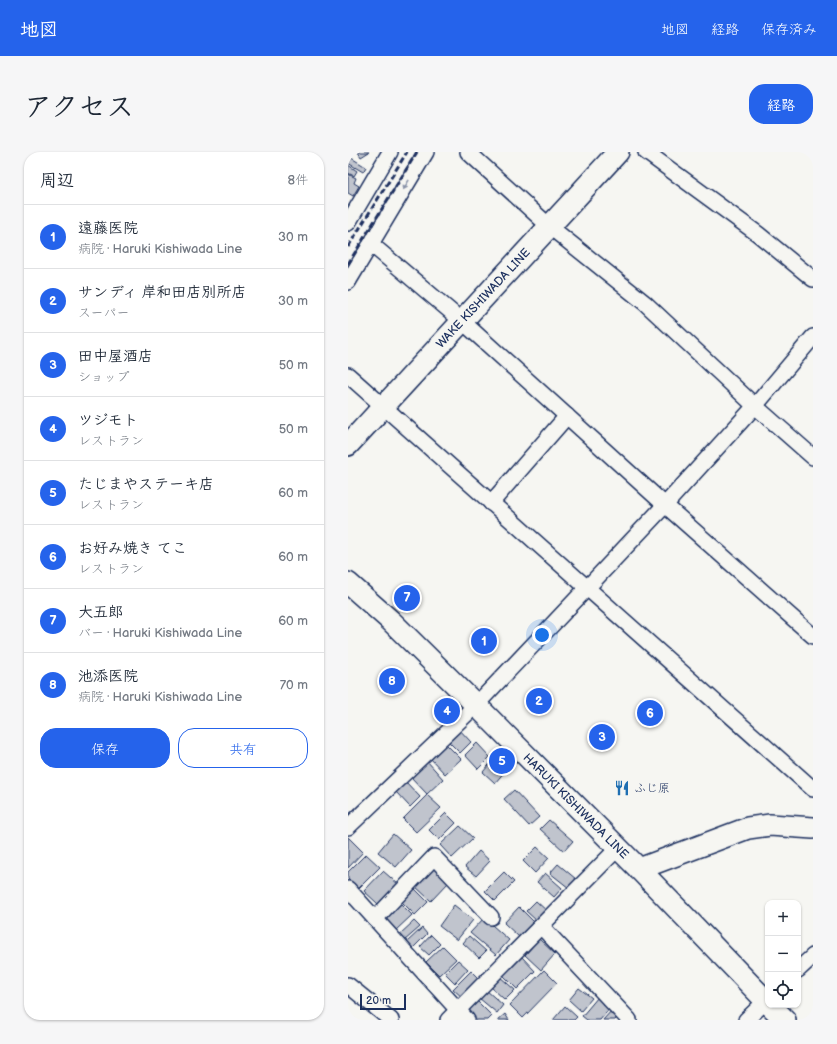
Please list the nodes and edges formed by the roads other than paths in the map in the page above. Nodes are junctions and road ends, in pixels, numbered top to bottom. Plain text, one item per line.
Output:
1 (390, 152) edge
2 (426, 152) edge
3 (468, 152) edge
4 (618, 152) edge
5 (646, 152) edge
6 (348, 223) edge
7 (549, 226) junction
8 (372, 244) junction
9 (813, 279) edge
10 (348, 282) edge
11 (462, 321) junction
12 (813, 337) edge
13 (348, 375) edge
14 (383, 406) junction
15 (756, 406) junction
16 (566, 416) junction
17 (348, 445) edge
18 (813, 457) edge
19 (491, 503) junction
20 (665, 505) junction
21 (348, 583) edge
22 (586, 588) junction
23 (813, 636) edge
24 (476, 705) junction
25 (813, 789) edge
26 (349, 825) edge
27 (813, 828) edge
28 (618, 848) junction
29 (639, 869) junction
30 (348, 889) edge
31 (491, 917) dead end
32 (375, 919) junction
33 (541, 926) junction
34 (813, 956) edge
35 (801, 967) edge
36 (348, 985) edge
37 (765, 999) edge
38 (765, 1004) edge
39 (774, 1008) edge
40 (458, 1017) edge
41 (391, 1020) edge
42 (629, 1020) edge
43 (746, 1020) edge
44 (785, 1020) edge

1 - 6 street
2 -> 8 street
3 - 7 street
4 - 7 main road, WAKE KISHIWADA LINE
5 - 9 street
7 - 11 main road, WAKE KISHIWADA LINE
7 - 15 street
8 - 10 street
8 - 11 street
11 - 14 main road, WAKE KISHIWADA LINE
11 - 16 street
12 - 15 street
13 - 14 street
14 - 17 main road, WAKE KISHIWADA LINE
14 - 19 street
15 - 18 street
15 - 20 street
16 - 19 street
16 - 20 street
19 - 22 street
20 - 22 street
20 - 23 street
21 - 24 main road, HARUKI KISHIWADA LINE
22 - 24 street
22 - 25 street
24 - 26 street
24 - 28 main road, HARUKI KISHIWADA LINE
27 - 29 main road, HARUKI KISHIWADA LINE
28 - 29 main road, HARUKI KISHIWADA LINE
28 - 33 street
29 - 37 main road
30 - 32 street
31 - 32 street
32 - 40 street
33 - 40 street
33 - 42 street
34 - 35 street
36 - 41 street
38 - 43 street
39 - 44 main road

